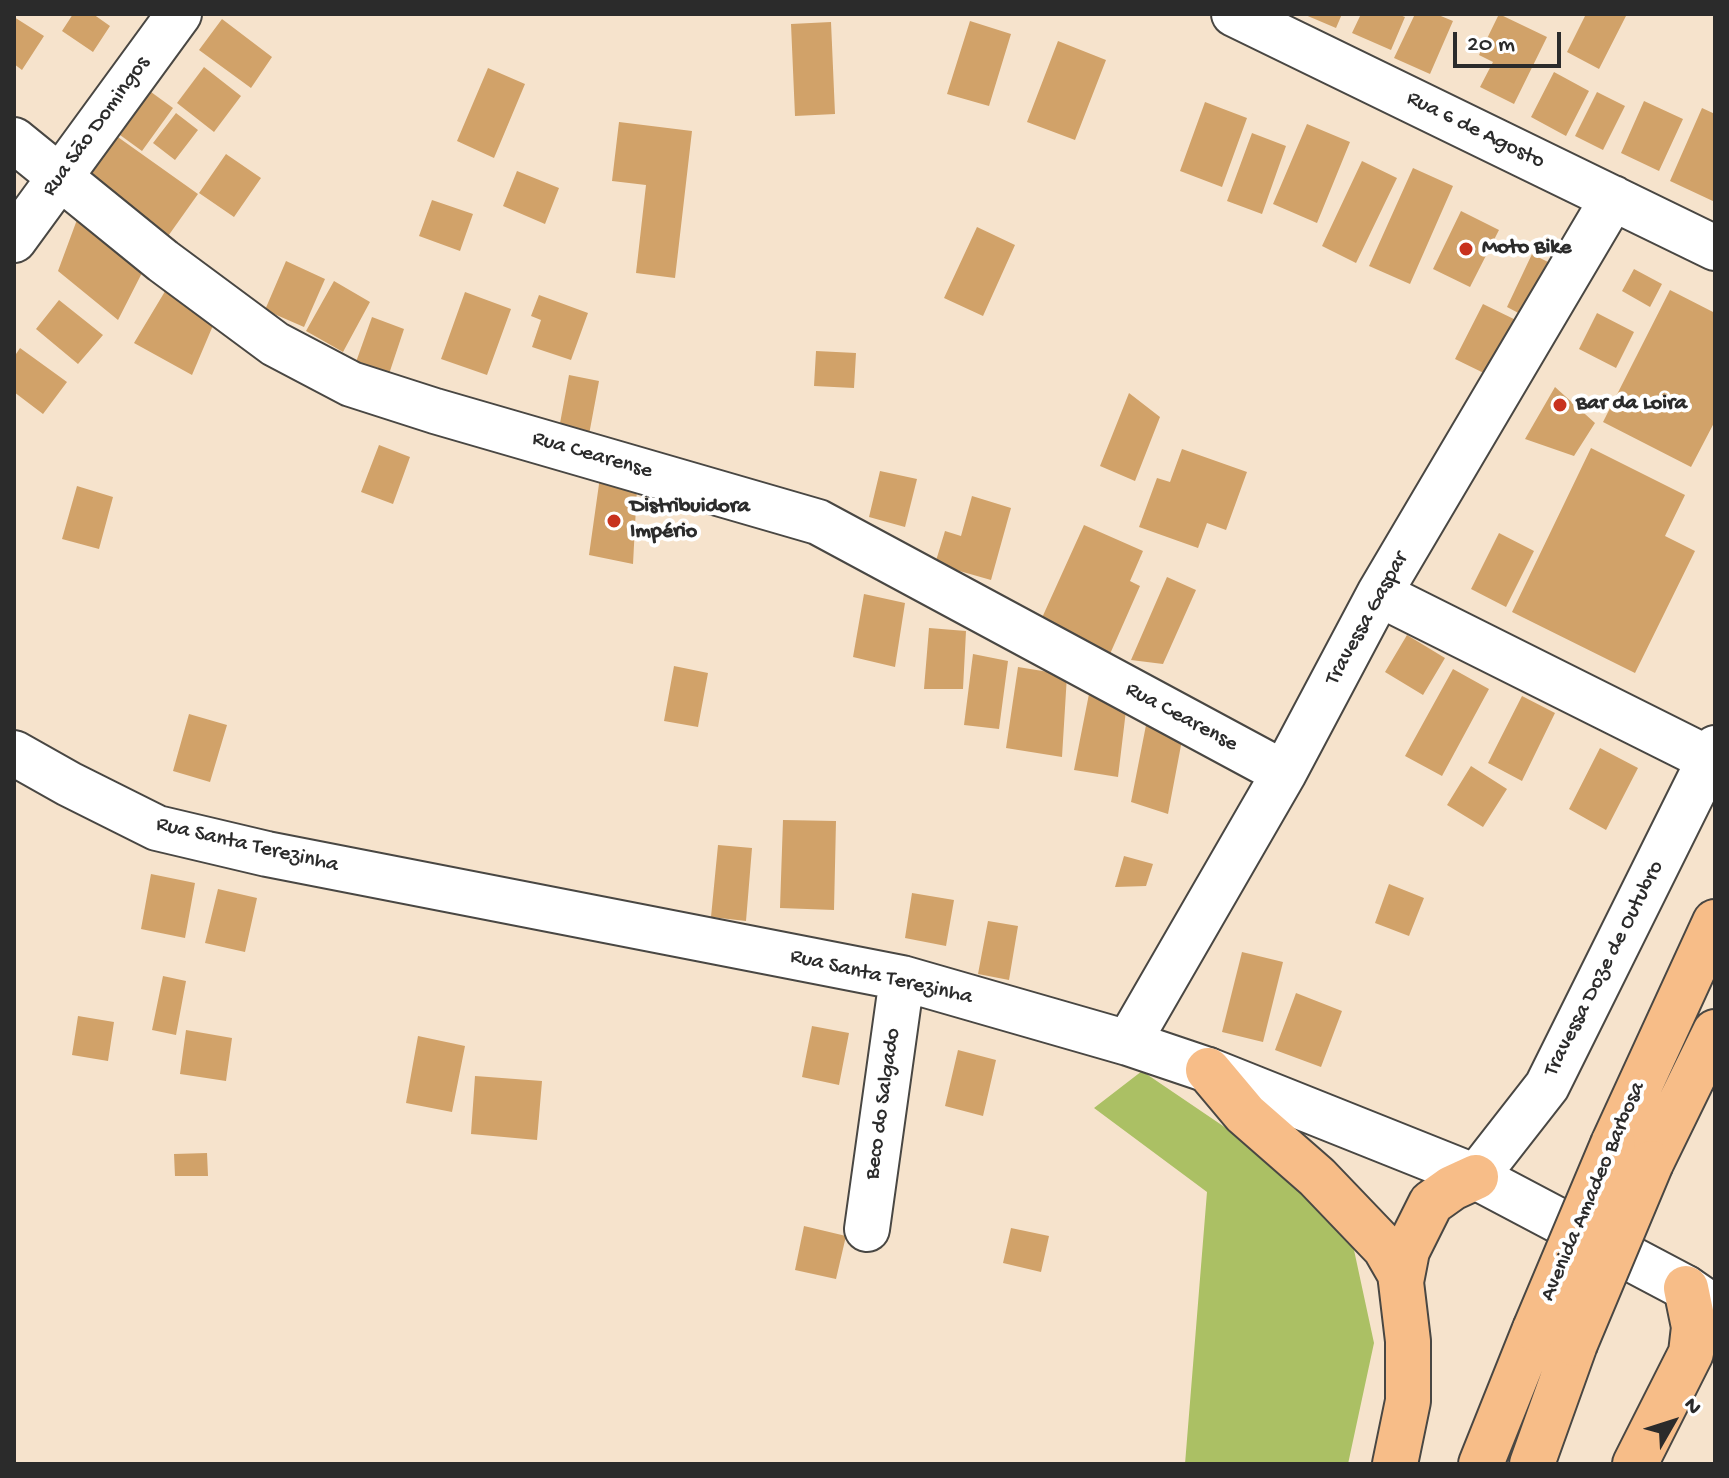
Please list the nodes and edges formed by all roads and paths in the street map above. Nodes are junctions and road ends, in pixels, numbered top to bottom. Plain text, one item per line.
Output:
1 (179, 14) edge
2 (1234, 14) edge
3 (14, 140) edge
4 (61, 176) junction
5 (1613, 198) junction
6 (14, 240) edge
7 (1715, 248) edge
8 (1379, 594) junction
9 (14, 753) edge
10 (1713, 757) edge
11 (1284, 773) junction
12 (1715, 922) edge
13 (902, 978) junction
14 (1715, 1032) edge
15 (1128, 1043) junction
16 (1208, 1070) junction
17 (1632, 1153) junction
18 (1476, 1177) junction
19 (867, 1229) dead end
20 (1401, 1282) junction
21 (1700, 1298) edge
22 (1395, 1464) edge
23 (1481, 1464) edge
24 (1532, 1464) edge
25 (1635, 1464) edge

1 - 4 street, Rua São Domingos
2 - 5 street, Rua 6 de Agosto
3 - 4 street, Rua Cearense
4 - 6 street, Rua São Domingos
4 - 11 street, Rua Cearense
5 - 7 street, Rua 6 de Agosto
5 - 8 street, Travessa Gaspar
8 - 10 street
8 - 11 street, Travessa Gaspar
9 - 13 street, Rua Santa Terezinha
10 - 18 street, Travessa Doze de Outubro
11 - 15 street, Travessa Gaspar
12 - 17 main road, Avenida Amadeo Barbosa
13 - 15 street, Rua Santa Terezinha
13 - 19 street, Beco do Salgado
14 - 17 main road, Avenida Amadeo Barbosa
15 - 16 street, Rua Santa Terezinha
16 - 18 street, Rua Santa Terezinha
16 - 20 main road
17 - 23 main road, Avenida Amadeo Barbosa, bridge
17 - 24 main road, Avenida Amadeo Barbosa, bridge
18 - 20 main road
18 - 21 street, Rua Santa Terezinha
20 - 22 main road
21 - 25 main road

